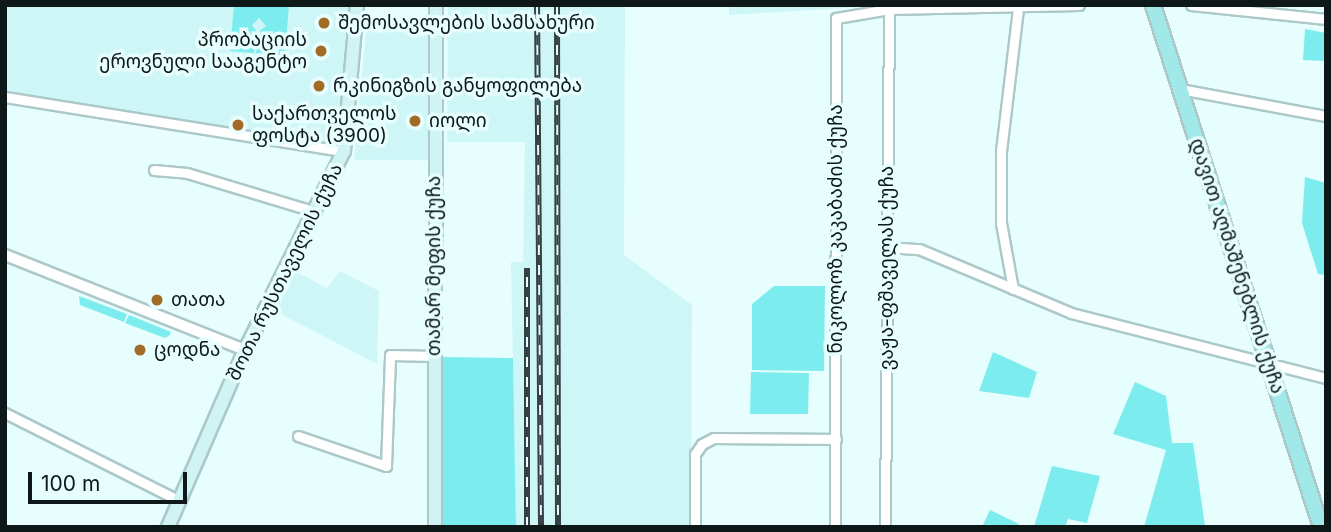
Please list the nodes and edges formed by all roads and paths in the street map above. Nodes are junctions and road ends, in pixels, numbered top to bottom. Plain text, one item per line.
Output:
1 (357, 5) edge
2 (436, 5) edge
3 (1079, 5) edge
4 (1153, 5) edge
5 (1191, 5) edge
6 (889, 9) junction
7 (1018, 9) junction
8 (1326, 19) edge
9 (1180, 89) junction
10 (5, 97) edge
11 (1326, 116) edge
12 (344, 151) junction
13 (154, 170) dead end
14 (316, 212) junction
15 (887, 247) junction
16 (5, 255) edge
17 (1013, 289) junction
18 (245, 350) junction
19 (434, 356) junction
20 (1269, 365) junction
21 (1326, 378) edge
22 (5, 413) edge
23 (298, 436) dead end
24 (836, 439) junction
25 (178, 500) junction
26 (168, 527) edge
27 (435, 527) edge
28 (695, 527) edge
29 (835, 527) edge
30 (885, 527) edge
31 (1321, 527) edge

1 - 12 main road, შოთა რუსთაველის ქუჩა
2 - 19 main road, თამარ მეფის ქუჩა
3 - 7 street
4 - 9 main road, დავით აღმაშენებლის ქუჩა
5 - 8 street
6 - 7 street
6 - 15 street, ვაჟა-ფშაველას ქუჩა
6 - 24 street, ნიკოლოზ კაკაბაძის ქუჩა
7 - 17 street
9 - 11 street
9 - 20 main road, დავით აღმაშენებლის ქუჩა
10 - 12 street
12 - 14 main road, შოთა რუსთაველის ქუჩა
13 - 14 street
14 - 18 main road, შოთა რუსთაველის ქუჩა
15 - 17 street
15 - 30 street, ვაჟა-ფშაველას ქუჩა
16 - 18 street
17 - 20 street
18 - 25 main road, შოთა რუსთაველის ქუჩა
19 - 23 street
19 - 27 main road, თამარ მეფის ქუჩა
20 - 21 street
20 - 31 main road, დავით აღმაშენებლის ქუჩა
22 - 25 street
24 - 28 street
24 - 29 street, ნიკოლოზ კაკაბაძის ქუჩა
25 - 26 main road, შოთა რუსთაველის ქუჩა

